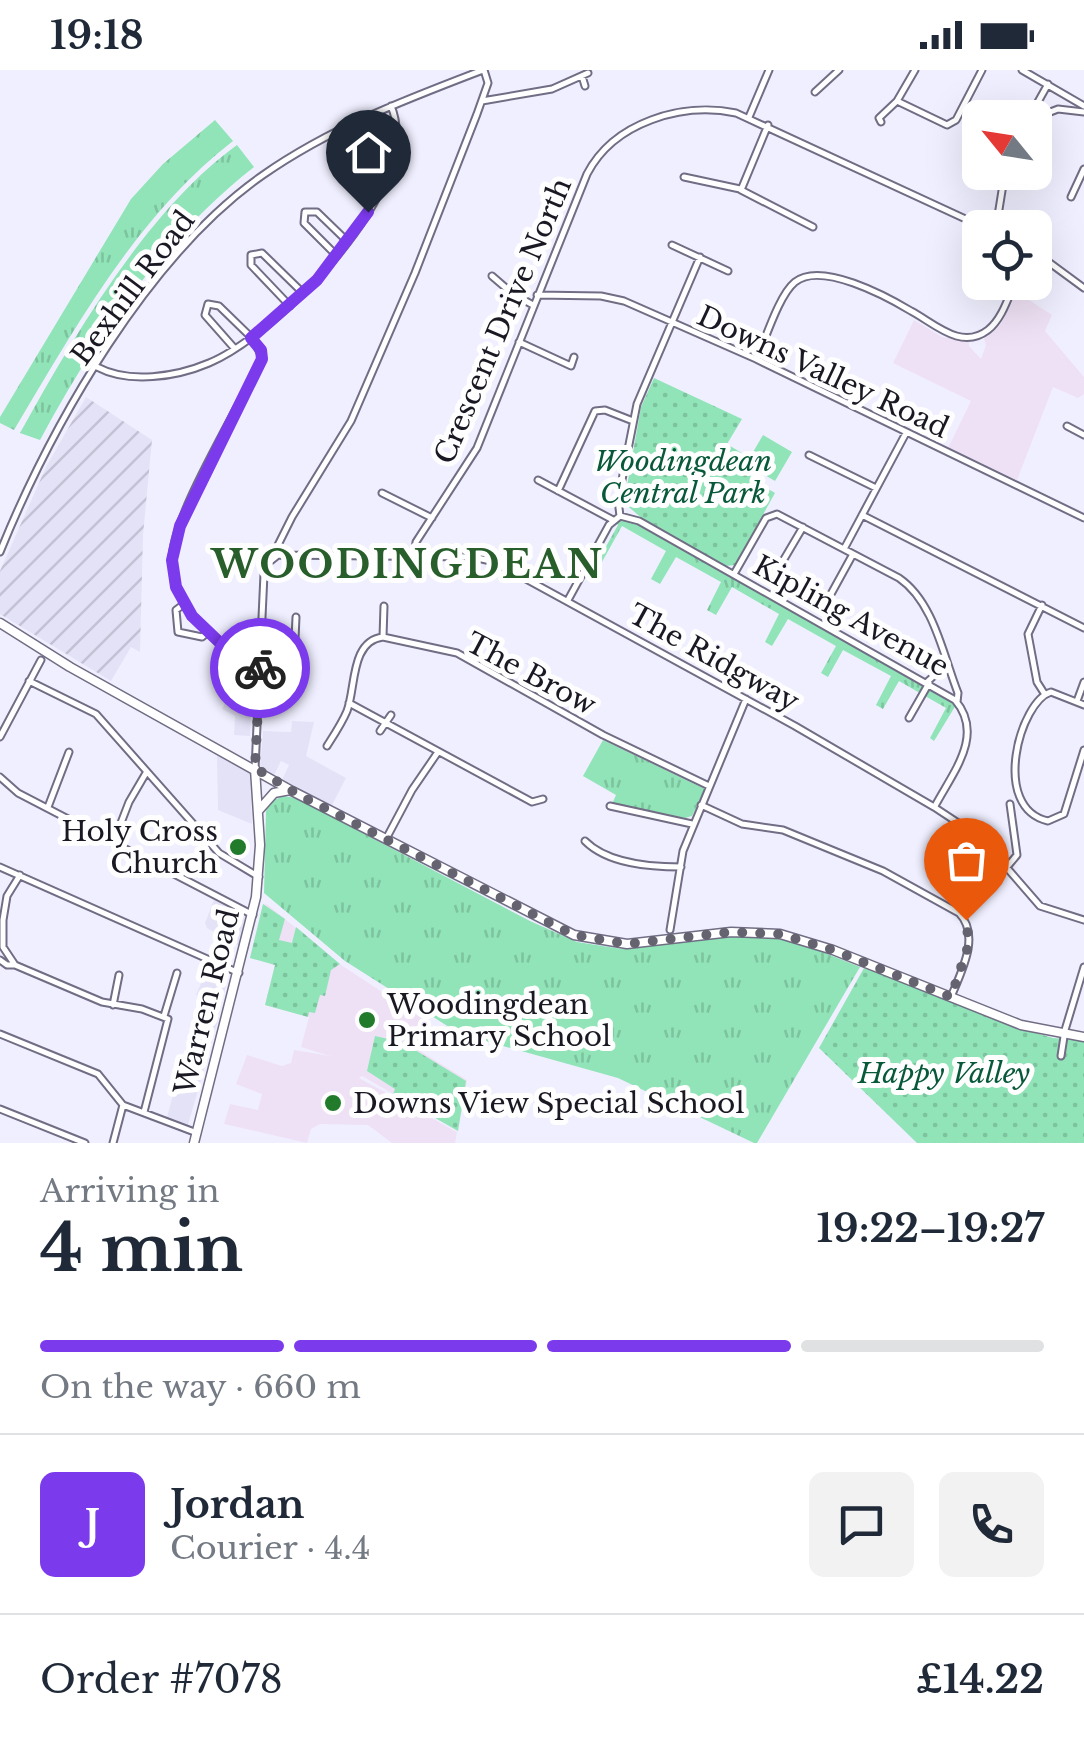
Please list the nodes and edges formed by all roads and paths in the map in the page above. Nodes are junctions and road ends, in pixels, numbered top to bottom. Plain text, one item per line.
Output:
1 (484, 70) edge
2 (769, 70) edge
3 (839, 70) edge
4 (915, 70) edge
5 (982, 70) edge
6 (1022, 70) edge
7 (1048, 84) junction
8 (586, 86) dead end
9 (820, 92) dead end
10 (1040, 98) edge
11 (482, 101) junction
12 (898, 101) junction
13 (390, 106) junction
14 (1084, 109) edge
15 (1052, 111) edge
16 (749, 117) junction
17 (878, 119) dead end
18 (768, 126) junction
19 (1084, 169) edge
20 (700, 170) dead end
21 (684, 176) dead end
22 (698, 180) junction
23 (741, 190) junction
24 (1071, 197) dead end
25 (962, 217) edge
26 (813, 227) dead end
27 (348, 242) junction
28 (672, 245) dead end
29 (337, 256) junction
30 (700, 257) junction
31 (1052, 264) edge
32 (728, 271) dead end
33 (494, 281) dead end
34 (1084, 288) edge
35 (303, 293) junction
36 (537, 295) junction
37 (1006, 300) edge
38 (533, 305) junction
39 (290, 306) junction
40 (671, 322) junction
41 (251, 338) junction
42 (519, 342) junction
43 (235, 349) junction
44 (574, 358) dead end
45 (756, 359) junction
46 (571, 366) junction
47 (96, 367) junction
48 (568, 375) dead end
49 (633, 421) junction
50 (1067, 426) dead end
51 (906, 433) junction
52 (1084, 435) edge
53 (809, 455) dead end
54 (538, 480) dead end
55 (876, 488) junction
56 (558, 490) junction
57 (386, 497) dead end
58 (862, 515) junction
59 (620, 516) junction
60 (432, 518) junction
61 (1084, 518) edge
62 (612, 520) junction
63 (803, 528) junction
64 (844, 549) junction
65 (0, 552) edge
66 (853, 554) junction
67 (278, 555) junction
68 (414, 556) junction
69 (777, 567) dead end
70 (734, 574) junction
71 (831, 594) dead end
72 (568, 600) junction
73 (184, 604) junction
74 (1042, 605) junction
75 (384, 606) dead end
76 (296, 617) dead end
77 (0, 623) edge
78 (1084, 628) edge
79 (208, 632) junction
80 (262, 633) junction
81 (295, 634) junction
82 (383, 637) junction
83 (41, 660) dead end
84 (294, 661) dead end
85 (260, 664) junction
86 (946, 664) junction
87 (29, 681) junction
88 (928, 682) junction
89 (1084, 682) edge
90 (1044, 694) junction
91 (746, 699) junction
92 (957, 702) junction
93 (349, 703) junction
94 (1081, 703) edge
95 (391, 714) dead end
96 (909, 718) dead end
97 (385, 722) junction
98 (380, 731) dead end
99 (0, 736) edge
100 (327, 746) dead end
101 (1084, 750) edge
102 (70, 752) dead end
103 (438, 752) junction
104 (255, 768) junction
105 (146, 773) junction
106 (0, 776) edge
107 (709, 786) junction
108 (292, 791) junction
109 (542, 799) dead end
110 (1010, 804) dead end
111 (701, 805) junction
112 (610, 806) dead end
113 (48, 807) junction
114 (934, 807) junction
115 (258, 811) junction
116 (1022, 816) dead end
117 (1013, 817) junction
118 (692, 824) junction
119 (386, 838) junction
120 (114, 841) junction
121 (585, 841) dead end
122 (0, 866) edge
123 (1007, 866) junction
124 (680, 867) junction
125 (20, 875) junction
126 (259, 877) junction
127 (252, 915) junction
128 (1084, 920) edge
129 (670, 930) dead end
130 (1, 945) edge
131 (0, 960) edge
132 (15, 964) junction
133 (1084, 967) edge
134 (239, 973) junction
135 (119, 974) dead end
136 (176, 974) dead end
137 (951, 997) junction
138 (114, 1005) junction
139 (164, 1016) junction
140 (0, 1034) edge
141 (1064, 1034) junction
142 (1084, 1036) edge
143 (1061, 1056) dead end
144 (122, 1105) junction
145 (0, 1109) edge
146 (144, 1112) junction
147 (197, 1133) junction
148 (85, 1143) edge
149 (113, 1143) edge
150 (194, 1143) edge

1 - 11 street
1 - 13 street, Bexhill Road
2 - 16 street
3 - 9 street
4 - 12 street
5 - 12 street
6 - 7 street
7 - 10 street
7 - 14 street
8 - 11 street
11 - 67 street
12 - 17 street
13 - 27 street
13 - 47 street, Bexhill Road
14 - 15 street
16 - 18 street, Crescent Drive North
16 - 36 street, Crescent Drive North
18 - 23 street
18 - 25 street, Crescent Drive North
19 - 24 street
20 - 22 street
21 - 22 street
22 - 23 street
23 - 26 street
27 - 29 street
27 - 29 street
28 - 30 street
29 - 35 street
30 - 32 street
30 - 40 street
31 - 34 street
33 - 38 street
35 - 39 street
35 - 39 street
36 - 38 street, Crescent Drive North
36 - 40 street, Downs Valley Road
37 - 45 street
38 - 42 street, Crescent Drive North
39 - 41 street
40 - 45 street, Downs Valley Road
40 - 49 street
41 - 43 street
41 - 43 street
41 - 73 street
42 - 46 street
42 - 60 street, Crescent Drive North
43 - 47 street
44 - 46 street
45 - 51 street, Downs Valley Road
46 - 48 street
47 - 65 street, Bexhill Road
49 - 56 street
49 - 59 street
50 - 52 street
51 - 55 street
51 - 61 street, Downs Valley Road
53 - 55 street
54 - 56 street
55 - 58 street
56 - 62 street
57 - 60 street
58 - 64 street
58 - 74 street
59 - 62 street
59 - 70 street, Kipling Avenue
60 - 68 street, Crescent Drive North
62 - 72 street
63 - 64 street
63 - 69 street
63 - 70 street
64 - 66 street
66 - 71 street
66 - 86 street
67 - 68 street, The Ridgway
67 - 80 street
68 - 72 street, The Ridgway
70 - 88 street, Kipling Avenue
72 - 91 street, The Ridgway
73 - 79 street
73 - 79 street
74 - 78 street
74 - 90 street
75 - 82 street
76 - 81 street
77 - 104 main road
79 - 85 street
80 - 81 street
80 - 85 street
81 - 84 street
82 - 93 street
82 - 107 street, The Brow
83 - 87 street
85 - 104 street
86 - 88 street
86 - 92 street
87 - 99 street
87 - 105 street
88 - 92 street, Kipling Avenue
88 - 96 street
89 - 94 street
90 - 94 street
90 - 101 street
91 - 107 street
91 - 114 street, The Ridgway
92 - 114 street, Kipling Avenue
93 - 97 street
93 - 100 street
95 - 97 street
97 - 98 street
97 - 103 street
102 - 113 street
103 - 109 street
103 - 119 street
104 - 108 main road
104 - 115 main road, Warren Road
105 - 120 street
105 - 126 street
106 - 113 street
107 - 111 street
108 - 115 main road
108 - 119 main road
110 - 117 street
111 - 118 street
111 - 137 street
112 - 118 street
113 - 120 street
114 - 123 street, The Ridgway
115 - 126 main road, Warren Road
116 - 117 street
117 - 123 street
118 - 124 street
119 - 137 main road
120 - 127 street
121 - 124 street
122 - 125 street
123 - 128 street, The Ridgway
124 - 129 street
125 - 130 street
125 - 134 street
126 - 127 main road, Warren Road
127 - 134 main road, Warren Road
130 - 132 street
131 - 132 street
132 - 138 street
133 - 141 street
134 - 147 main road, Warren Road
135 - 138 street
136 - 139 street
137 - 141 main road
138 - 139 street
139 - 146 street
140 - 144 street
141 - 142 main road
141 - 143 street
144 - 146 street
144 - 149 street
145 - 148 street
146 - 147 street
147 - 150 main road, Warren Road

